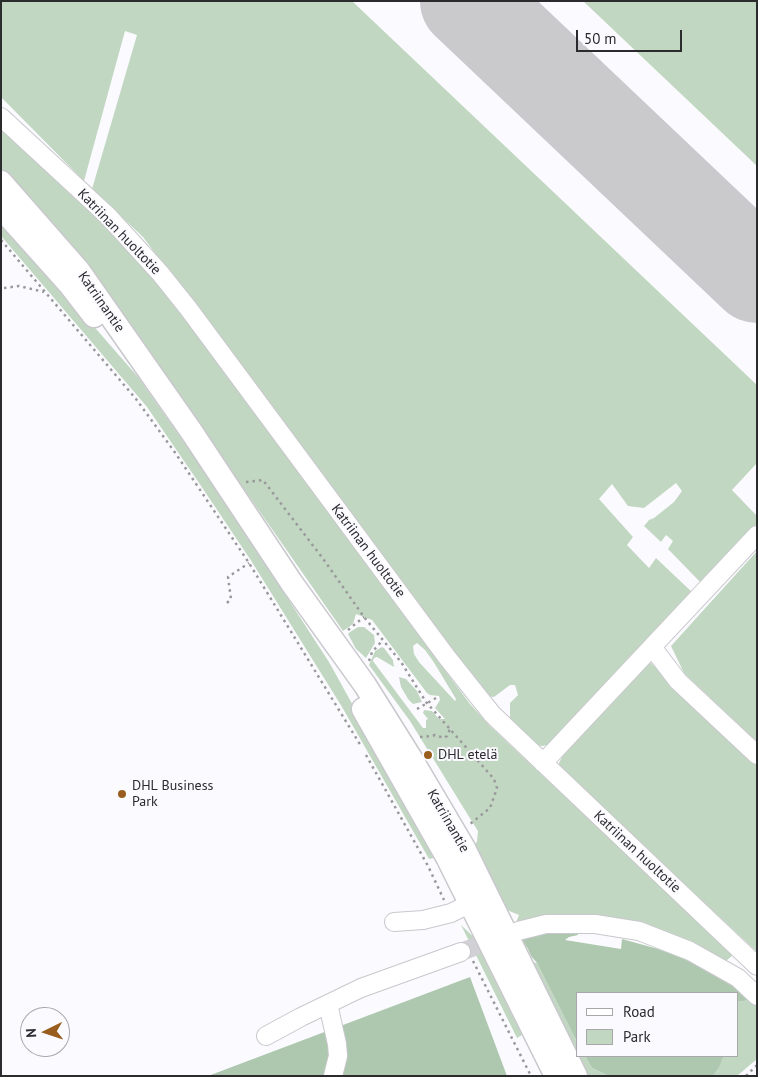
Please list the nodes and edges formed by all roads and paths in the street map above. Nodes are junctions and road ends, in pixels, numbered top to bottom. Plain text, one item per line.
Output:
1 (1, 117) edge
2 (1, 182) edge
3 (1, 208) edge
4 (2, 241) edge
5 (4, 288) dead end
6 (46, 292) junction
7 (191, 431) junction
8 (239, 483) dead end
9 (757, 535) edge
10 (249, 563) junction
11 (227, 602) dead end
12 (364, 617) junction
13 (342, 634) dead end
14 (383, 640) junction
15 (652, 647) junction
16 (366, 667) dead end
17 (436, 698) dead end
18 (426, 702) junction
19 (417, 709) dead end
20 (450, 729) junction
21 (418, 737) dead end
22 (361, 746) dead end
23 (366, 754) dead end
24 (757, 755) edge
25 (543, 763) junction
26 (469, 825) dead end
27 (470, 904) junction
28 (394, 922) dead end
29 (518, 931) tunnel mouth
30 (466, 955) joint
31 (757, 966) edge
32 (757, 996) edge
33 (328, 1004) junction
34 (266, 1036) dead end
35 (757, 1065) edge
36 (333, 1076) edge
37 (531, 1076) edge
38 (556, 1076) edge
39 (576, 1076) edge
40 (746, 1076) edge

1 - 25 lane, Katriinan huoltotie
2 - 7 main road, Katriinantie
3 - 7 main road, Katriinantie
4 - 6 path
5 - 6 path
6 - 10 path
7 - 27 main road, Katriinantie
8 - 12 path
9 - 15 lane
10 - 11 path
10 - 22 path
12 - 13 path
12 - 14 path
14 - 16 path
14 - 18 path
15 - 24 lane
15 - 25 lane
17 - 18 path
18 - 19 path
18 - 20 path
20 - 21 path
20 - 26 path
23 - 27 path
25 - 31 lane, Katriinan huoltotie
27 - 28 lane
27 - 38 main road, Katriinantie
27 - 39 main road, Katriinantie
29 - 32 lane
30 - 33 lane
30 - 37 path
33 - 34 lane
33 - 36 lane
35 - 40 path

